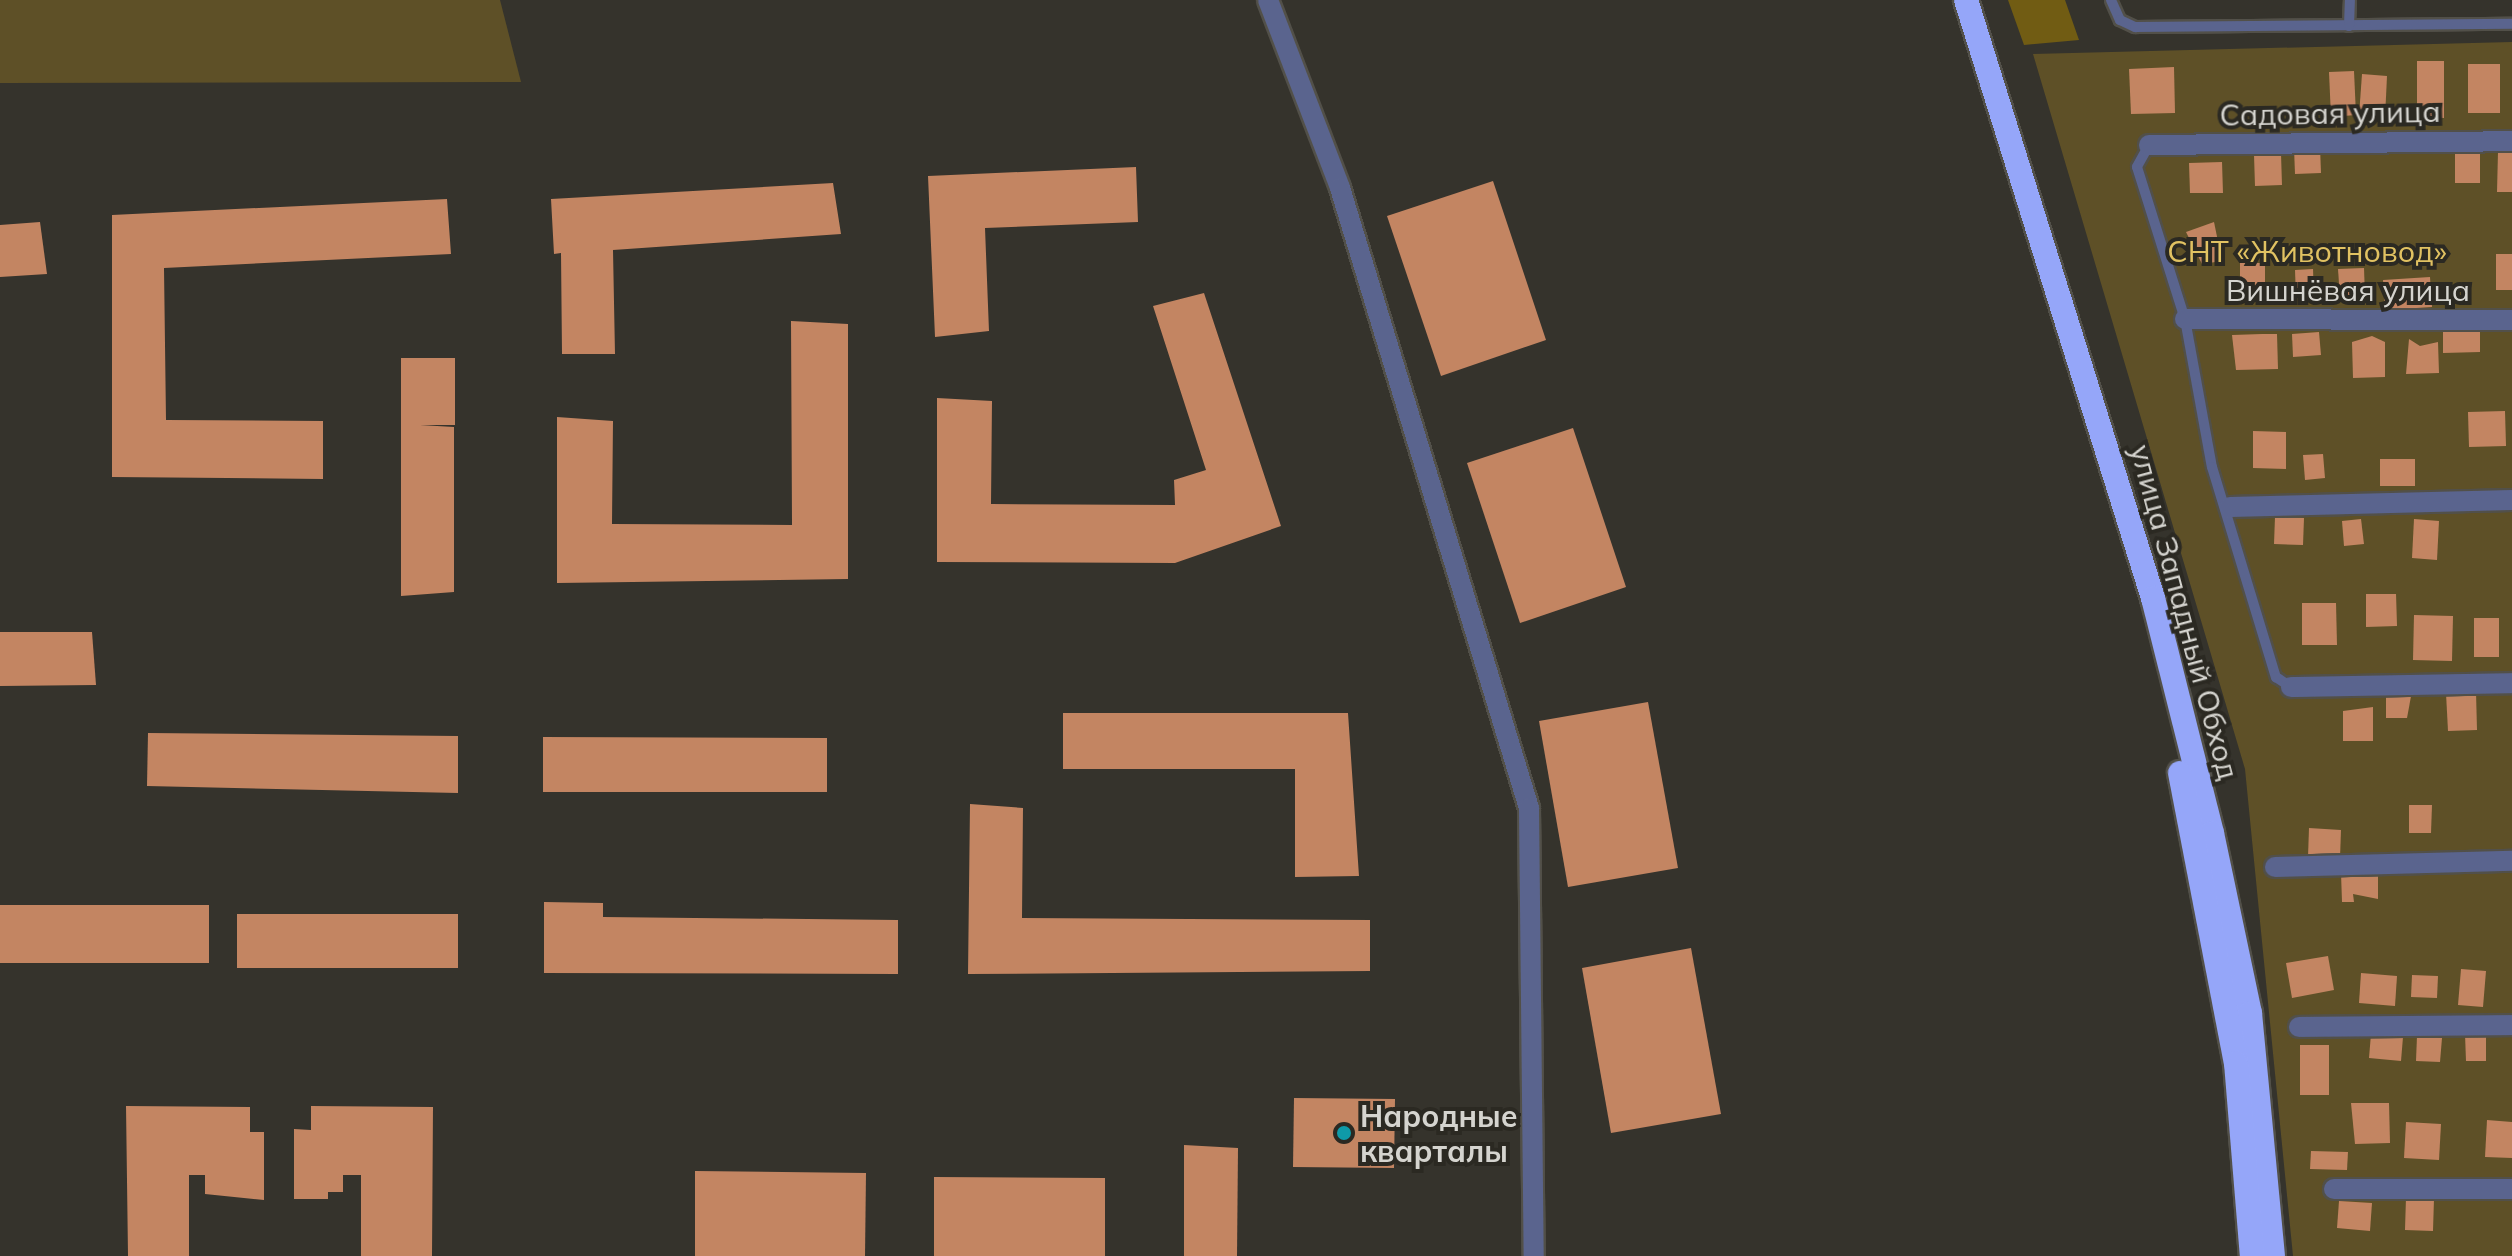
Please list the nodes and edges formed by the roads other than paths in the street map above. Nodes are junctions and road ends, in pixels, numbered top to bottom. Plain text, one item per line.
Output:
1 (1268, 0) edge
2 (1949, 0) edge
3 (1966, 0) edge
4 (2111, 0) edge
5 (2350, 0) edge
6 (2512, 24) edge
7 (2349, 26) junction
8 (2512, 141) edge
9 (2149, 145) joint
10 (2185, 319) junction
11 (2512, 320) edge
12 (2512, 500) edge
13 (2230, 507) junction
14 (2512, 683) edge
15 (2291, 687) joint
16 (2512, 861) edge
17 (2275, 867) dead end
18 (2512, 1025) edge
19 (2299, 1027) dead end
20 (2334, 1189) dead end
21 (2512, 1189) edge
22 (1534, 1256) edge
23 (2252, 1256) edge
24 (2273, 1256) edge

1 - 22 street
2 - 23 highway, улица Западный Обход
3 - 24 highway, улица Западный Обход
4 - 7 lane
5 - 7 lane
6 - 7 lane
8 - 9 street, Садовая улица
9 - 10 lane
10 - 11 street, Вишнёвая улица
10 - 13 lane
12 - 13 street
13 - 15 lane
14 - 15 street
16 - 17 street
18 - 19 street
20 - 21 street

